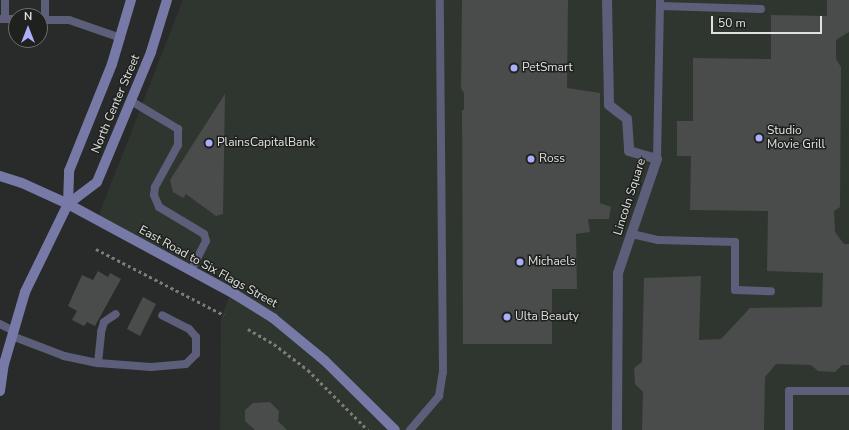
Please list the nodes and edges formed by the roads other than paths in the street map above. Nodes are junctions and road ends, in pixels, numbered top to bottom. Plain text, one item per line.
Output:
1 (5, 0) edge
2 (131, 0) edge
3 (167, 0) edge
4 (440, 0) edge
5 (607, 0) edge
6 (660, 3) edge
7 (761, 9) dead end
8 (2, 19) edge
9 (48, 20) edge
10 (121, 38) junction
11 (130, 101) junction
12 (658, 159) junction
13 (0, 176) edge
14 (68, 204) junction
15 (632, 234) junction
16 (191, 270) junction
17 (771, 291) dead end
18 (116, 314) dead end
19 (162, 315) dead end
20 (0, 324) edge
21 (13, 333) junction
22 (98, 363) junction
23 (0, 391) edge
24 (849, 391) edge
25 (395, 430) edge
26 (410, 430) edge
27 (617, 430) edge
28 (789, 430) edge

1 - 8 lane
2 - 10 main road, North Center Street
3 - 11 main road, North Center Street
4 - 26 lane
5 - 12 street, Lincoln Square
6 - 7 lane
6 - 12 lane
9 - 10 lane
10 - 14 main road, North Center Street
11 - 14 main road, North Center Street
11 - 16 lane
12 - 15 street, Lincoln Square
13 - 14 main road, East Road to Six Flags Street
14 - 16 main road, East Road to Six Flags Street
14 - 21 main road, North Center Street
15 - 17 lane
15 - 27 street, Lincoln Square
16 - 25 main road, East Road to Six Flags Street
18 - 22 lane
19 - 22 lane
20 - 21 lane
21 - 22 lane
21 - 23 main road, North Center Street
24 - 28 lane

